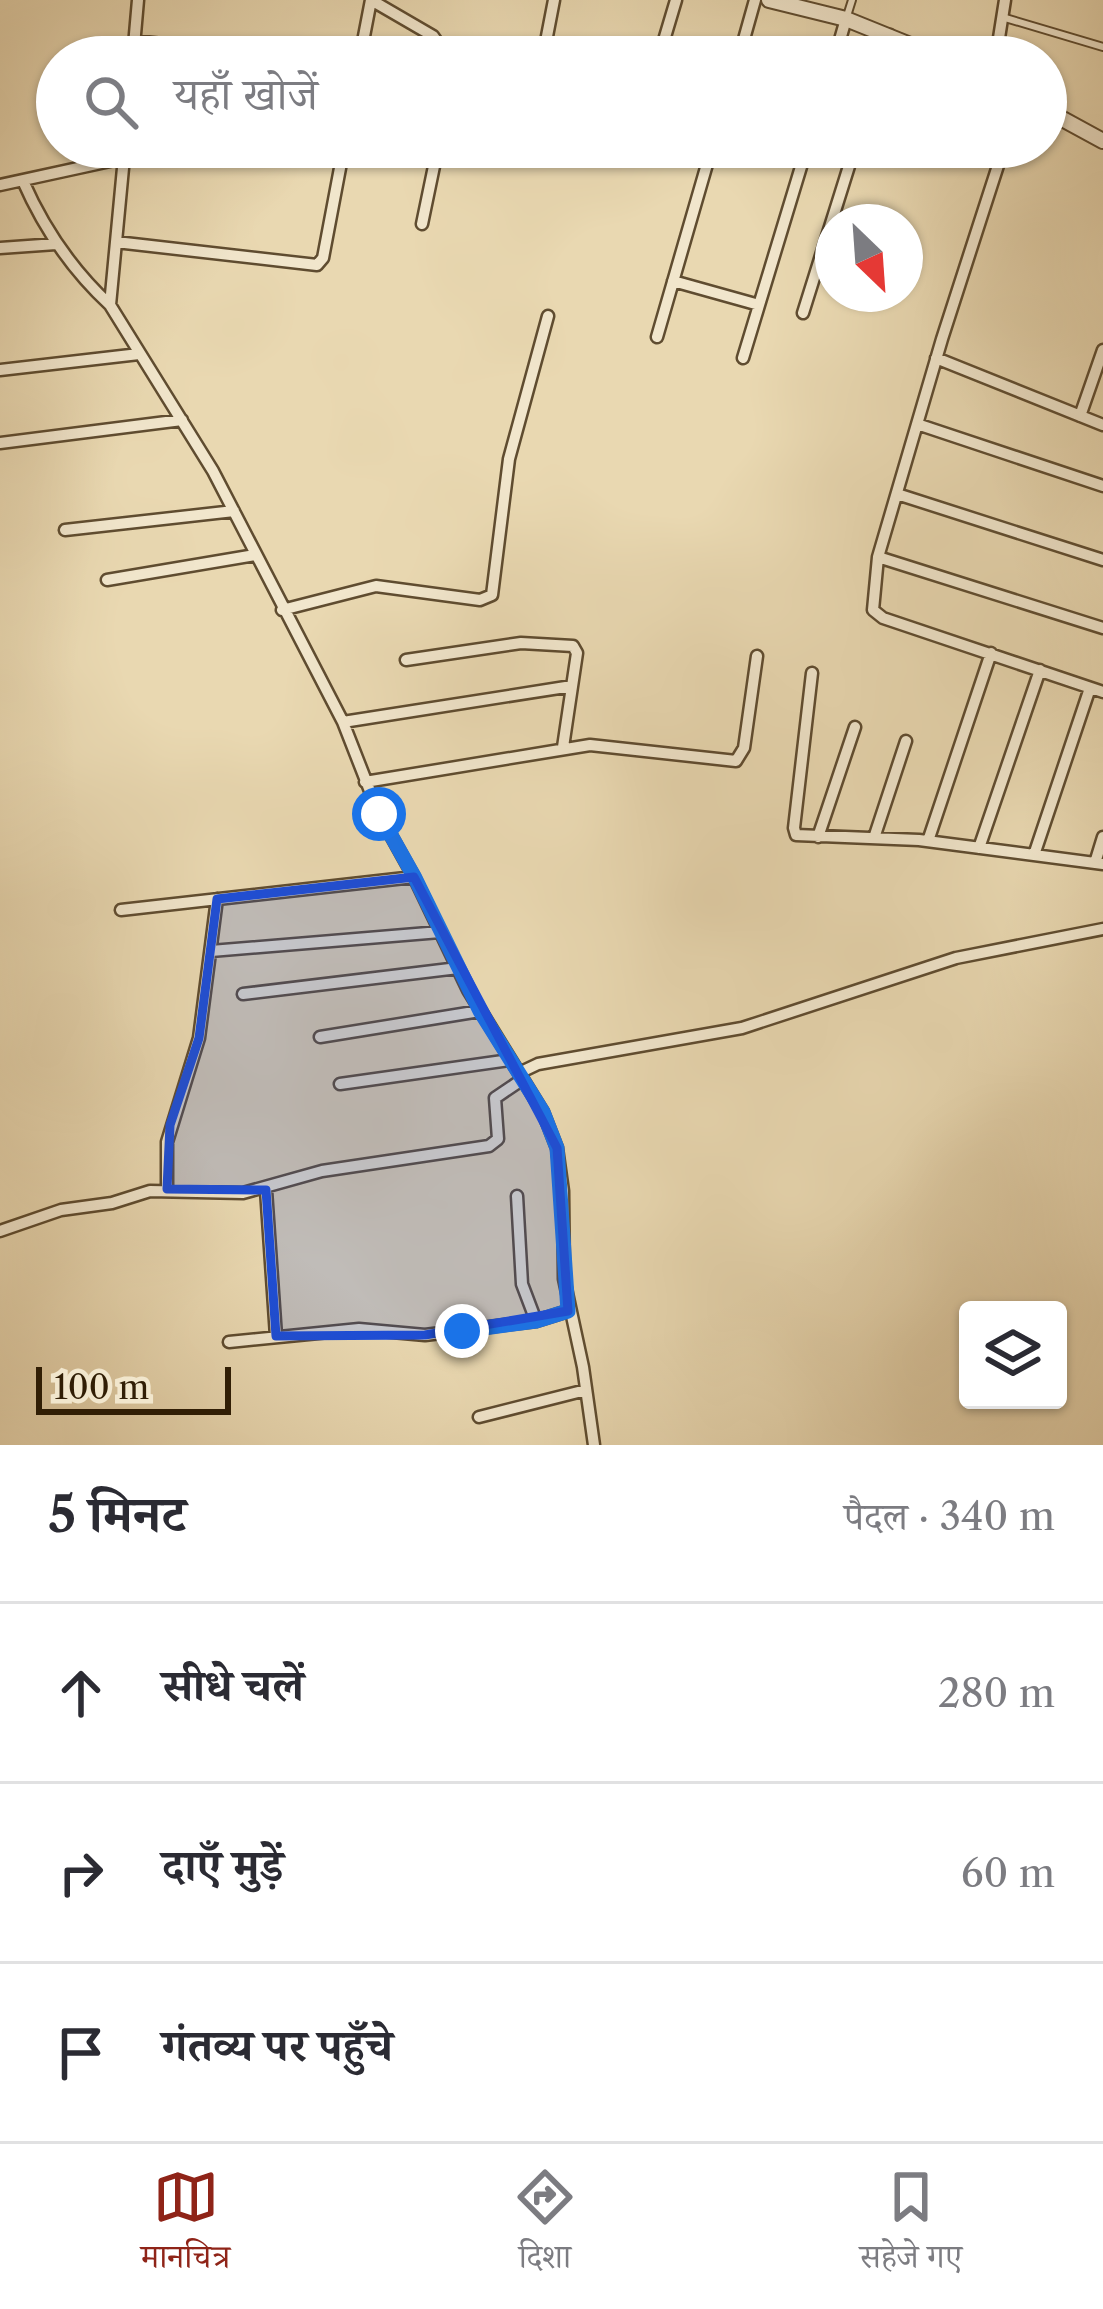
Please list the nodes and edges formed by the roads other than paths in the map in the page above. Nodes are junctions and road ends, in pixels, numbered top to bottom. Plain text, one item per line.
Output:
1 (138, 0) edge
2 (371, 0) edge
3 (554, 0) edge
4 (676, 0) edge
5 (755, 0) edge
6 (769, 0) edge
7 (851, 0) edge
8 (1005, 0) edge
9 (1002, 17) junction
10 (847, 19) junction
11 (890, 35) edge
12 (135, 36) edge
13 (364, 36) edge
14 (434, 36) edge
15 (547, 36) edge
16 (665, 36) edge
17 (745, 36) edge
18 (842, 36) edge
19 (999, 36) edge
20 (1066, 36) edge
21 (1067, 36) edge
22 (1103, 47) edge
23 (1067, 121) edge
24 (1103, 141) edge
25 (69, 168) edge
26 (123, 168) edge
27 (340, 168) edge
28 (434, 168) edge
29 (706, 168) edge
30 (802, 168) edge
31 (848, 168) edge
32 (997, 168) edge
33 (23, 181) junction
34 (0, 185) edge
35 (422, 224) dead end
36 (116, 242) junction
37 (56, 244) junction
38 (0, 248) edge
39 (673, 280) junction
40 (760, 304) junction
41 (110, 305) junction
42 (803, 313) dead end
43 (548, 316) dead end
44 (657, 337) dead end
45 (1103, 350) edge
46 (140, 354) junction
47 (743, 358) dead end
48 (936, 358) junction
49 (0, 370) edge
50 (1080, 416) junction
51 (182, 419) junction
52 (917, 424) junction
53 (1103, 425) edge
54 (0, 443) edge
55 (1103, 486) edge
56 (897, 494) junction
57 (234, 511) junction
58 (65, 530) dead end
59 (254, 555) junction
60 (878, 557) junction
61 (1103, 560) edge
62 (107, 580) dead end
63 (283, 610) junction
64 (1103, 628) edge
65 (991, 653) junction
66 (757, 656) dead end
67 (406, 660) dead end
68 (1040, 670) junction
69 (812, 673) dead end
70 (572, 686) junction
71 (1097, 690) edge
72 (343, 722) junction
73 (856, 727) dead end
74 (906, 741) dead end
75 (563, 747) junction
76 (365, 782) junction
77 (818, 837) junction
78 (1103, 837) edge
79 (874, 838) junction
80 (928, 841) junction
81 (979, 848) junction
82 (1034, 855) junction
83 (1099, 863) edge
84 (415, 878) junction
85 (217, 899) junction
86 (121, 910) dead end
87 (1103, 929) edge
88 (440, 932) junction
89 (211, 951) junction
90 (458, 968) junction
91 (243, 994) dead end
92 (480, 1011) junction
93 (320, 1037) dead end
94 (510, 1060) junction
95 (521, 1076) junction
96 (340, 1084) dead end
97 (167, 1189) junction
98 (266, 1190) junction
99 (517, 1196) dead end
100 (0, 1232) edge
101 (568, 1311) junction
102 (536, 1321) junction
103 (277, 1336) junction
104 (229, 1342) dead end
105 (586, 1390) junction
106 (479, 1417) dead end
107 (594, 1445) edge

1 - 12 street
2 - 13 street
2 - 14 street
3 - 15 street
4 - 16 street
5 - 17 street
6 - 10 street
7 - 10 lane
8 - 9 street
9 - 19 street
9 - 20 lane
10 - 11 street
10 - 18 street
21 - 22 lane
23 - 24 street
25 - 33 street
26 - 36 street
27 - 36 street
28 - 35 street
29 - 39 street
30 - 40 street
31 - 42 street
32 - 48 street
33 - 34 street
33 - 37 street
36 - 41 street
37 - 38 street
37 - 41 street
39 - 40 street
39 - 44 street
40 - 47 street
41 - 46 street
43 - 63 street
45 - 50 street
46 - 49 street
46 - 51 street
48 - 50 street
48 - 52 street
50 - 53 street
51 - 54 street
51 - 57 street
52 - 55 street
52 - 56 street
56 - 60 street
56 - 61 street
57 - 58 street
57 - 59 street
59 - 62 street
59 - 63 street
60 - 64 street
60 - 65 street
63 - 72 street
65 - 68 street
65 - 80 street
66 - 75 street
67 - 70 street
68 - 71 street
68 - 81 street
69 - 77 street
70 - 72 street
70 - 75 street
71 - 82 street
72 - 76 street
73 - 77 street
74 - 79 street
75 - 76 street
76 - 84 street
77 - 79 street
78 - 83 street
79 - 80 street
80 - 81 street
81 - 82 street
82 - 83 street
84 - 85 street
84 - 88 street
85 - 86 street
85 - 89 street
87 - 95 street
88 - 89 street
88 - 90 street
89 - 97 street
90 - 91 street
90 - 92 street
92 - 93 street
92 - 94 street
94 - 95 street
94 - 96 street
95 - 98 street
95 - 101 street
97 - 98 street
97 - 100 street
98 - 103 street
99 - 102 street
101 - 102 street
101 - 105 street
102 - 103 street
103 - 104 street
105 - 106 street
105 - 107 street

